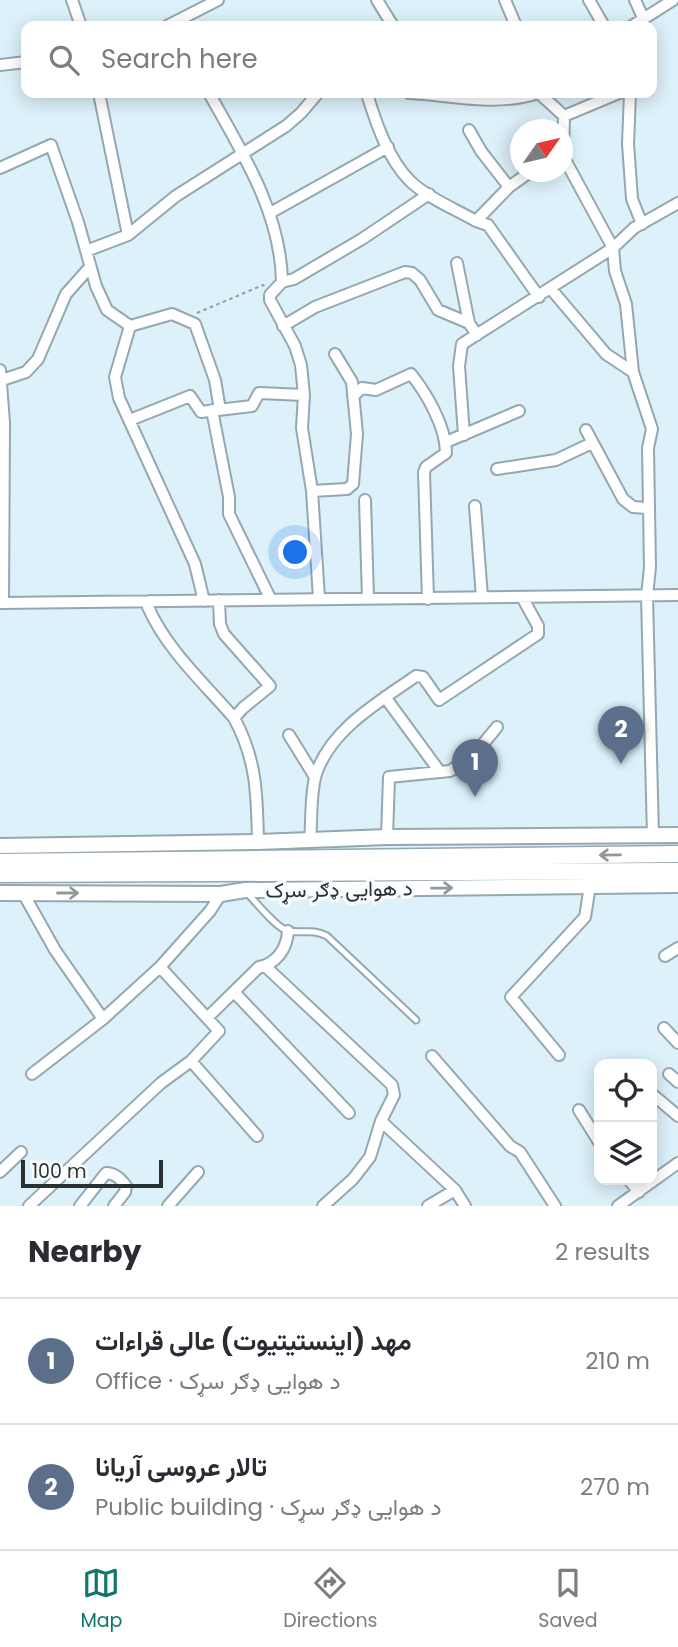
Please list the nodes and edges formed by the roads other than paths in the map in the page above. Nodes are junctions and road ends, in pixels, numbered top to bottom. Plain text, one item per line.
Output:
1 (72, 0) edge
2 (377, 0) edge
3 (505, 0) edge
4 (589, 0) edge
5 (635, 0) edge
6 (673, 0) edge
7 (213, 1) edge
8 (644, 20) joint
9 (79, 21) edge
10 (179, 21) edge
11 (390, 21) edge
12 (514, 21) edge
13 (601, 21) edge
14 (21, 63) edge
15 (0, 65) edge
16 (100, 98) edge
17 (212, 98) edge
18 (314, 98) edge
19 (369, 98) edge
20 (464, 98) edge
21 (516, 98) edge
22 (544, 98) edge
23 (607, 98) edge
24 (630, 98) edge
25 (564, 116) junction
26 (564, 119) edge
27 (469, 130) dead end
28 (388, 147) junction
29 (243, 155) junction
30 (0, 168) edge
31 (573, 174) edge
32 (516, 182) edge
33 (509, 187) junction
34 (429, 194) junction
35 (678, 203) edge
36 (270, 213) junction
37 (476, 221) junction
38 (642, 224) junction
39 (128, 235) junction
40 (613, 248) junction
41 (86, 251) junction
42 (457, 263) dead end
43 (90, 267) junction
44 (282, 282) junction
45 (551, 289) junction
46 (539, 297) junction
47 (469, 323) junction
48 (131, 326) junction
49 (284, 326) junction
50 (477, 335) junction
51 (335, 354) dead end
52 (633, 372) junction
53 (1, 375) edge
54 (304, 395) junction
55 (353, 396) junction
56 (216, 410) junction
57 (519, 411) dead end
58 (130, 420) junction
59 (586, 430) dead end
60 (464, 435) junction
61 (446, 442) junction
62 (592, 443) junction
63 (497, 469) dead end
64 (312, 491) junction
65 (365, 500) dead end
66 (475, 506) dead end
67 (647, 508) junction
68 (678, 595) edge
69 (647, 596) junction
70 (482, 597) junction
71 (522, 597) junction
72 (319, 598) junction
73 (368, 598) junction
74 (428, 599) junction
75 (219, 600) junction
76 (271, 600) junction
77 (150, 601) junction
78 (204, 601) junction
79 (2, 603) edge
80 (385, 697) junction
81 (234, 718) junction
82 (497, 727) dead end
83 (289, 735) dead end
84 (440, 772) junction
85 (315, 776) junction
86 (678, 835) edge
87 (653, 836) junction
88 (387, 837) junction
89 (310, 840) junction
90 (258, 842) junction
91 (0, 846) edge
92 (678, 854) edge
93 (0, 862) edge
94 (678, 871) edge
95 (0, 874) edge
96 (590, 886) junction
97 (678, 886) edge
98 (245, 890) junction
99 (0, 893) edge
100 (23, 893) junction
101 (221, 894) junction
102 (288, 931) junction
103 (678, 947) edge
104 (665, 956) dead end
105 (160, 967) junction
106 (266, 967) junction
107 (234, 992) junction
108 (208, 1017) junction
109 (103, 1019) junction
110 (416, 1020) dead end
111 (664, 1028) dead end
112 (678, 1043) edge
113 (559, 1055) dead end
114 (432, 1056) dead end
115 (191, 1061) junction
116 (32, 1074) dead end
117 (657, 1098) edge
118 (579, 1110) dead end
119 (349, 1113) dead end
120 (678, 1116) edge
121 (381, 1121) junction
122 (594, 1134) edge
123 (257, 1136) dead end
124 (21, 1152) dead end
125 (678, 1163) edge
126 (0, 1172) edge
127 (198, 1172) dead end
128 (633, 1185) edge
129 (455, 1190) junction
130 (639, 1192) junction
131 (29, 1206) edge
132 (80, 1206) edge
133 (114, 1206) edge
134 (168, 1206) edge
135 (323, 1206) edge
136 (428, 1206) edge
137 (465, 1206) edge
138 (555, 1206) edge
139 (618, 1206) edge

1 - 9 street
2 - 11 street
3 - 12 street
4 - 13 street
5 - 8 street
6 - 8 street
7 - 10 street
14 - 15 street
16 - 39 street
17 - 29 street
18 - 29 street
19 - 28 street
20 - 21 street
22 - 25 street
23 - 25 street
24 - 38 street
25 - 26 street
27 - 33 street
28 - 34 street
28 - 36 street
29 - 36 street
29 - 39 street
30 - 41 street
31 - 40 street
32 - 33 street
33 - 37 street
34 - 37 street
34 - 44 street
35 - 38 street
36 - 44 street
37 - 46 street
38 - 40 street
39 - 41 street
40 - 45 street
40 - 52 street
41 - 43 street
42 - 47 street
43 - 48 street
43 - 53 street
44 - 49 street
45 - 46 street
45 - 52 street
46 - 50 street
47 - 49 street
47 - 50 street
48 - 56 street
48 - 58 street
49 - 54 street
50 - 60 street
51 - 55 street
52 - 67 street
53 - 79 street
54 - 56 street
54 - 64 street
55 - 61 street
55 - 64 street
56 - 58 street
56 - 76 street
57 - 60 street
58 - 78 street
59 - 62 street
60 - 61 street
61 - 74 street
62 - 63 street
62 - 67 street
64 - 72 street
65 - 73 street
66 - 70 street
67 - 69 street
68 - 69 street
69 - 71 street
69 - 87 street
70 - 71 street
70 - 74 street
71 - 80 street
72 - 73 street
72 - 76 street
73 - 74 street
75 - 76 street
75 - 78 street
75 - 81 street
77 - 78 street
77 - 79 street
77 - 81 street
80 - 84 street
80 - 85 street
81 - 90 street
82 - 84 street
83 - 85 street
84 - 88 street
85 - 89 street
86 - 87 main road
87 - 88 main road
88 - 89 main road
89 - 90 main road
90 - 91 main road
92 -> 93 main road
94 - 95 main road
96 - 97 main road, د هوایی ډګر سړک
98 -> 96 main road, د هوایی ډګر سړک
96 - 113 street
98 - 101 main road, د هوایی ډګر سړک
98 - 102 lane
99 - 100 main road, د هوایی ډګر سړک
100 -> 101 main road, د هوایی ډګر سړک
100 - 109 street
101 - 105 street
102 - 106 street
102 - 110 lane
103 - 104 street
105 - 108 street
105 - 109 street
106 - 107 street
106 - 121 street
107 - 108 street
107 - 119 street
108 - 115 street
109 - 116 street
111 - 112 street
114 - 138 street
115 - 123 street
115 - 131 street
117 - 120 street
118 - 122 street
121 - 129 street
121 - 135 street
124 - 126 street
125 - 130 street
127 - 134 street
128 - 130 street
129 - 136 street
129 - 137 street
130 - 139 street
132 - 133 street

